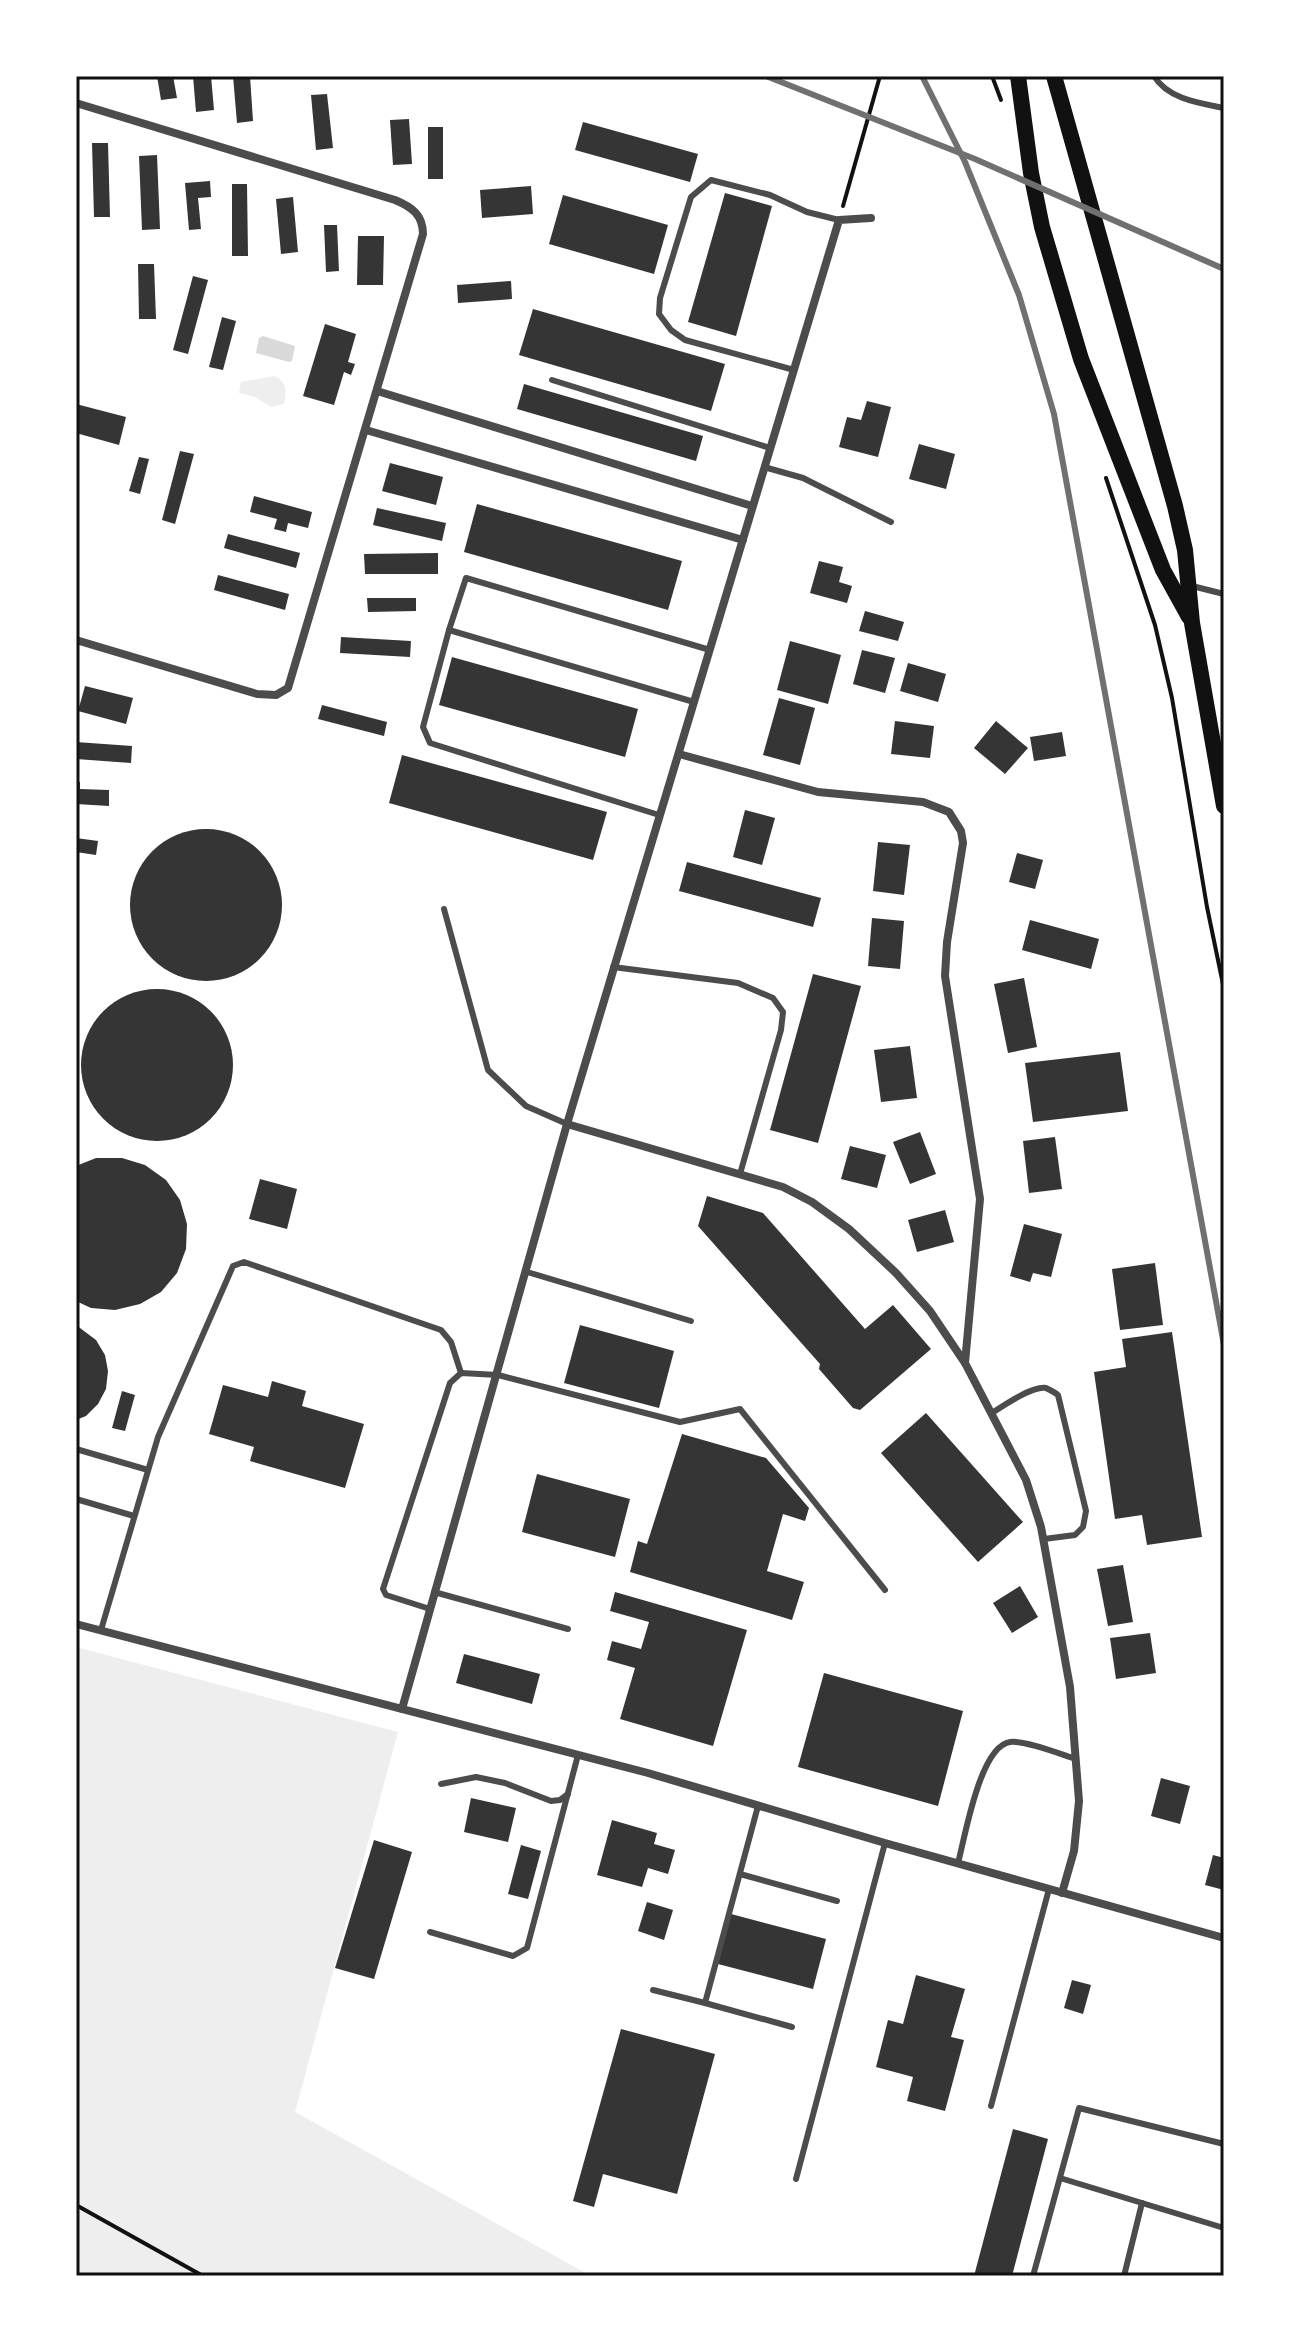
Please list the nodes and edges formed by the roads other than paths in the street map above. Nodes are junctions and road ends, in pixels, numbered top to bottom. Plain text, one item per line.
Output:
1 (1018, 76) edge
2 (1054, 76) edge
3 (1154, 76) edge
4 (76, 103) edge
5 (1224, 108) edge
6 (871, 218) dead end
7 (839, 220) junction
8 (794, 370) junction
9 (552, 380) dead end
10 (377, 391) junction
11 (366, 430) junction
12 (770, 448) junction
13 (764, 467) junction
14 (752, 506) junction
15 (891, 522) dead end
16 (743, 540) junction
17 (1188, 585) junction
18 (1224, 594) edge
19 (1192, 623) junction
20 (449, 630) junction
21 (76, 640) edge
22 (710, 650) junction
23 (694, 702) junction
24 (679, 754) junction
25 (1224, 806) edge
26 (659, 815) junction
27 (444, 909) dead end
28 (613, 967) junction
29 (567, 1124) junction
30 (740, 1174) junction
31 (527, 1272) junction
32 (691, 1321) dead end
33 (965, 1363) junction
34 (461, 1373) junction
35 (498, 1375) junction
36 (992, 1413) junction
37 (76, 1449) edge
38 (148, 1470) junction
39 (76, 1499) edge
40 (134, 1516) junction
41 (1044, 1539) junction
42 (885, 1590) dead end
43 (434, 1592) junction
44 (430, 1609) junction
45 (76, 1624) edge
46 (568, 1629) dead end
47 (101, 1630) junction
48 (402, 1709) junction
49 (578, 1755) junction
50 (1076, 1759) junction
51 (441, 1784) dead end
52 (568, 1794) junction
53 (758, 1806) junction
54 (885, 1843) junction
55 (958, 1863) junction
56 (740, 1874) junction
57 (1049, 1889) junction
58 (1062, 1893) junction
59 (837, 1901) dead end
60 (430, 1932) dead end
61 (1224, 1938) edge
62 (653, 1990) dead end
63 (705, 2003) junction
64 (792, 2027) dead end
65 (991, 2106) dead end
66 (1224, 2144) edge
67 (1060, 2178) junction
68 (796, 2179) dead end
69 (1142, 2203) junction
70 (1224, 2228) edge
71 (1033, 2276) edge
72 (1124, 2276) edge

1 - 19 main road
2 - 17 main road
3 - 5 lane
4 - 10 street
6 - 7 street
7 - 8 street
7 - 8 lane
8 - 12 street
9 - 12 lane
10 - 11 street
10 - 14 street
11 - 16 street
11 - 21 street
12 - 13 street
13 - 14 street
13 - 15 lane
14 - 16 street
16 - 22 street
17 - 18 lane
17 - 19 main road
19 - 25 main road
20 - 22 lane
20 - 23 lane
20 - 26 lane
22 - 23 street
23 - 24 street
24 - 26 street
24 - 33 street
26 - 28 street
27 - 29 lane
28 - 29 street
28 - 30 lane
29 - 30 street
29 - 31 street
30 - 33 street
31 - 32 lane
31 - 35 street
33 - 36 street
34 - 35 lane
34 - 38 lane
34 - 44 lane
35 - 42 lane
35 - 43 street
36 - 41 street
36 - 41 lane
37 - 38 lane
38 - 40 lane
39 - 40 lane
40 - 47 lane
41 - 50 street
43 - 44 street
43 - 46 lane
44 - 48 street
45 - 47 street
47 - 48 street
48 - 49 street
49 - 52 lane
49 - 53 street
50 - 55 lane
50 - 58 street
51 - 52 lane
52 - 60 lane
53 - 54 street
53 - 56 lane
54 - 55 street
54 - 68 lane
55 - 57 street
56 - 59 lane
56 - 63 lane
57 - 58 street
57 - 65 lane
58 - 61 street
62 - 63 lane
63 - 64 lane
66 - 67 lane
67 - 69 lane
67 - 71 lane
69 - 70 lane
69 - 72 lane

